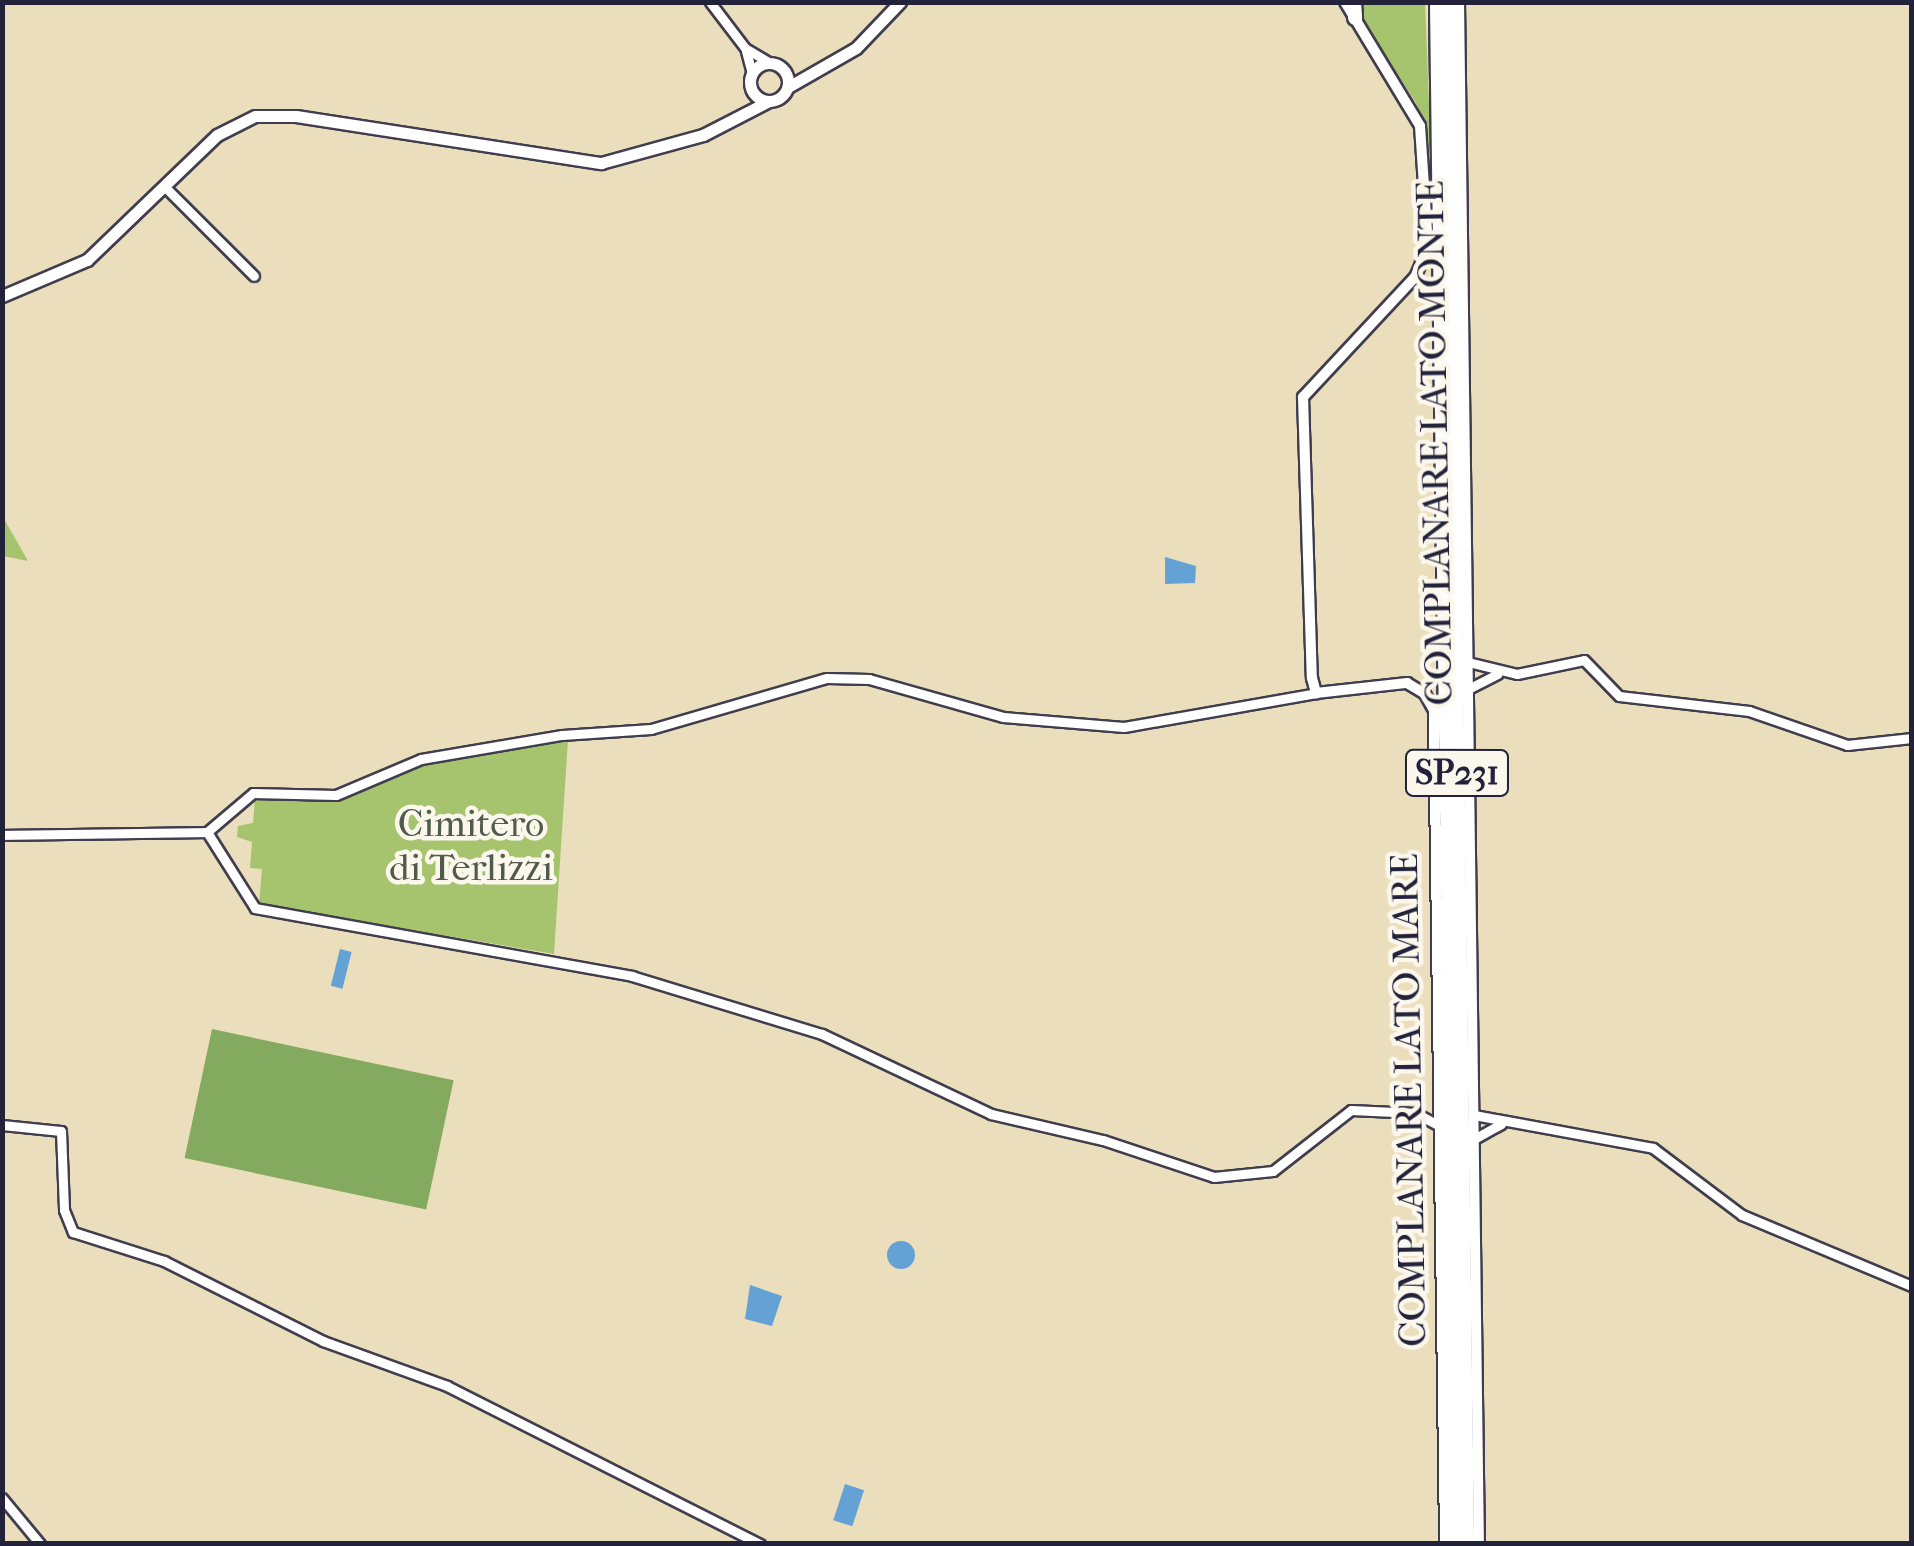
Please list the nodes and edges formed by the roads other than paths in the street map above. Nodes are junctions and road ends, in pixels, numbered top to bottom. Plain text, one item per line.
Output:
1 (710, 2) edge
2 (900, 2) edge
3 (1346, 2) edge
4 (1433, 2) edge
5 (1448, 2) edge
6 (1459, 2) edge
7 (1354, 10) edge
8 (745, 48) junction
9 (768, 62) junction
10 (784, 70) junction
11 (810, 71) junction
12 (752, 73) junction
13 (788, 87) junction
14 (751, 88) junction
15 (769, 101) junction
16 (742, 113) junction
17 (164, 186) junction
18 (254, 276) dead end
19 (2, 296) edge
20 (1468, 662) junction
21 (1497, 674) junction
22 (1468, 689) junction
23 (1316, 694) junction
24 (1912, 738) edge
25 (206, 832) junction
26 (2, 835) edge
27 (1439, 1104) junction
28 (1416, 1113) junction
29 (1474, 1115) junction
30 (1501, 1124) junction
31 (2, 1125) edge
32 (1440, 1126) junction
33 (1474, 1139) junction
34 (1912, 1286) edge
35 (2, 1498) edge
36 (40, 1544) edge
37 (760, 1544) edge
38 (1445, 1544) edge
39 (1456, 1544) edge
40 (1468, 1544) edge
41 (1479, 1544) edge

1 - 8 street
2 - 11 main road
3 - 7 street
4 - 39 highway, SP231
5 - 40 highway, SP231
6 - 20 street, COMPLANARE LATO MONTE
7 - 23 street
8 - 9 street
8 - 12 street
9 - 10 main road
9 - 12 main road
10 - 11 main road
10 - 13 main road
11 - 13 main road
12 - 14 main road
13 - 15 main road
14 - 15 main road
14 - 16 main road
15 - 16 main road
16 - 17 main road
17 - 18 street
17 - 19 main road
20 - 21 street
20 - 22 street, COMPLANARE LATO MONTE
21 - 22 street
21 - 24 street
22 - 29 street, COMPLANARE LATO MONTE
23 - 25 street
23 - 27 street, COMPLANARE LATO MARE
25 - 26 street
25 - 28 street
27 - 28 street
27 - 32 street, COMPLANARE LATO MARE
28 - 32 street
29 - 30 street
29 - 33 street, COMPLANARE LATO MONTE
30 - 33 street
30 - 34 street
31 - 37 street
32 - 38 street, COMPLANARE LATO MARE
33 - 41 street, COMPLANARE LATO MONTE
35 - 36 street

